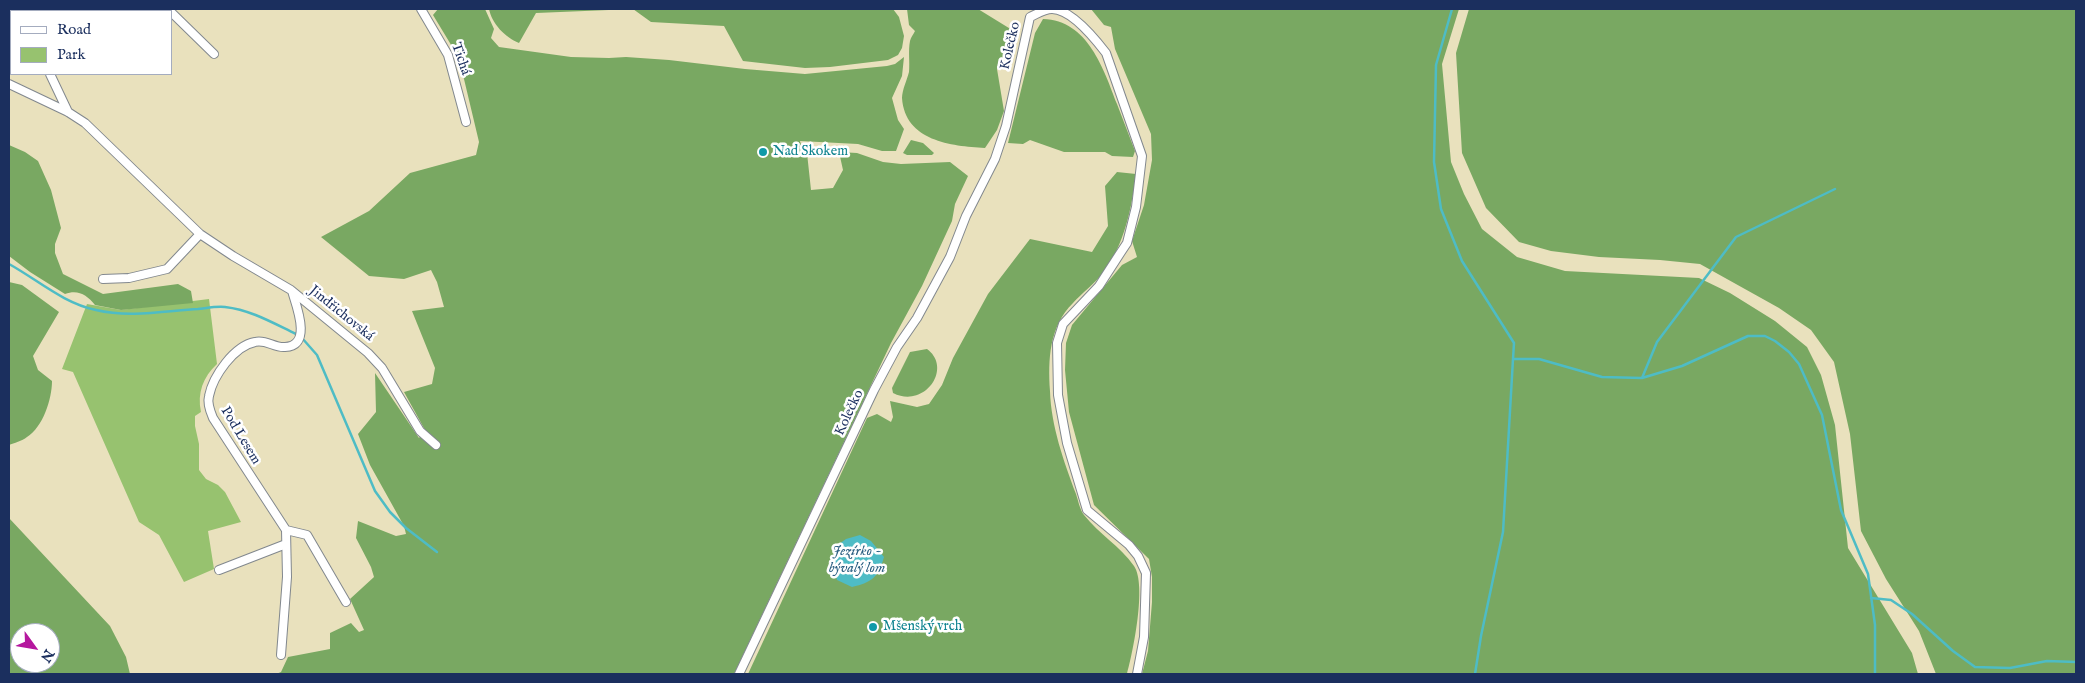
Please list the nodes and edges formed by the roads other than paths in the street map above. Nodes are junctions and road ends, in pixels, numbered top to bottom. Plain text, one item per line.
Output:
1 (421, 9) edge
2 (172, 13) edge
3 (214, 54) dead end
4 (50, 75) edge
5 (9, 84) edge
6 (68, 112) junction
7 (466, 122) dead end
8 (200, 234) junction
9 (103, 279) dead end
10 (291, 290) junction
11 (436, 445) dead end
12 (286, 530) junction
13 (286, 544) junction
14 (219, 570) dead end
15 (346, 602) dead end
16 (281, 655) dead end
17 (739, 674) edge
18 (1137, 674) edge

1 - 7 street, Tichá
2 - 3 street
4 - 6 street, Jindřichovská
5 - 6 street
6 - 8 street, Jindřichovská
8 - 9 street
8 - 10 street, Jindřichovská
10 - 11 street, Jindřichovská
10 - 12 street, Pod Lesem
12 - 13 street
12 - 15 street
13 - 14 street
13 - 16 street
17 - 18 street, Kolečko

